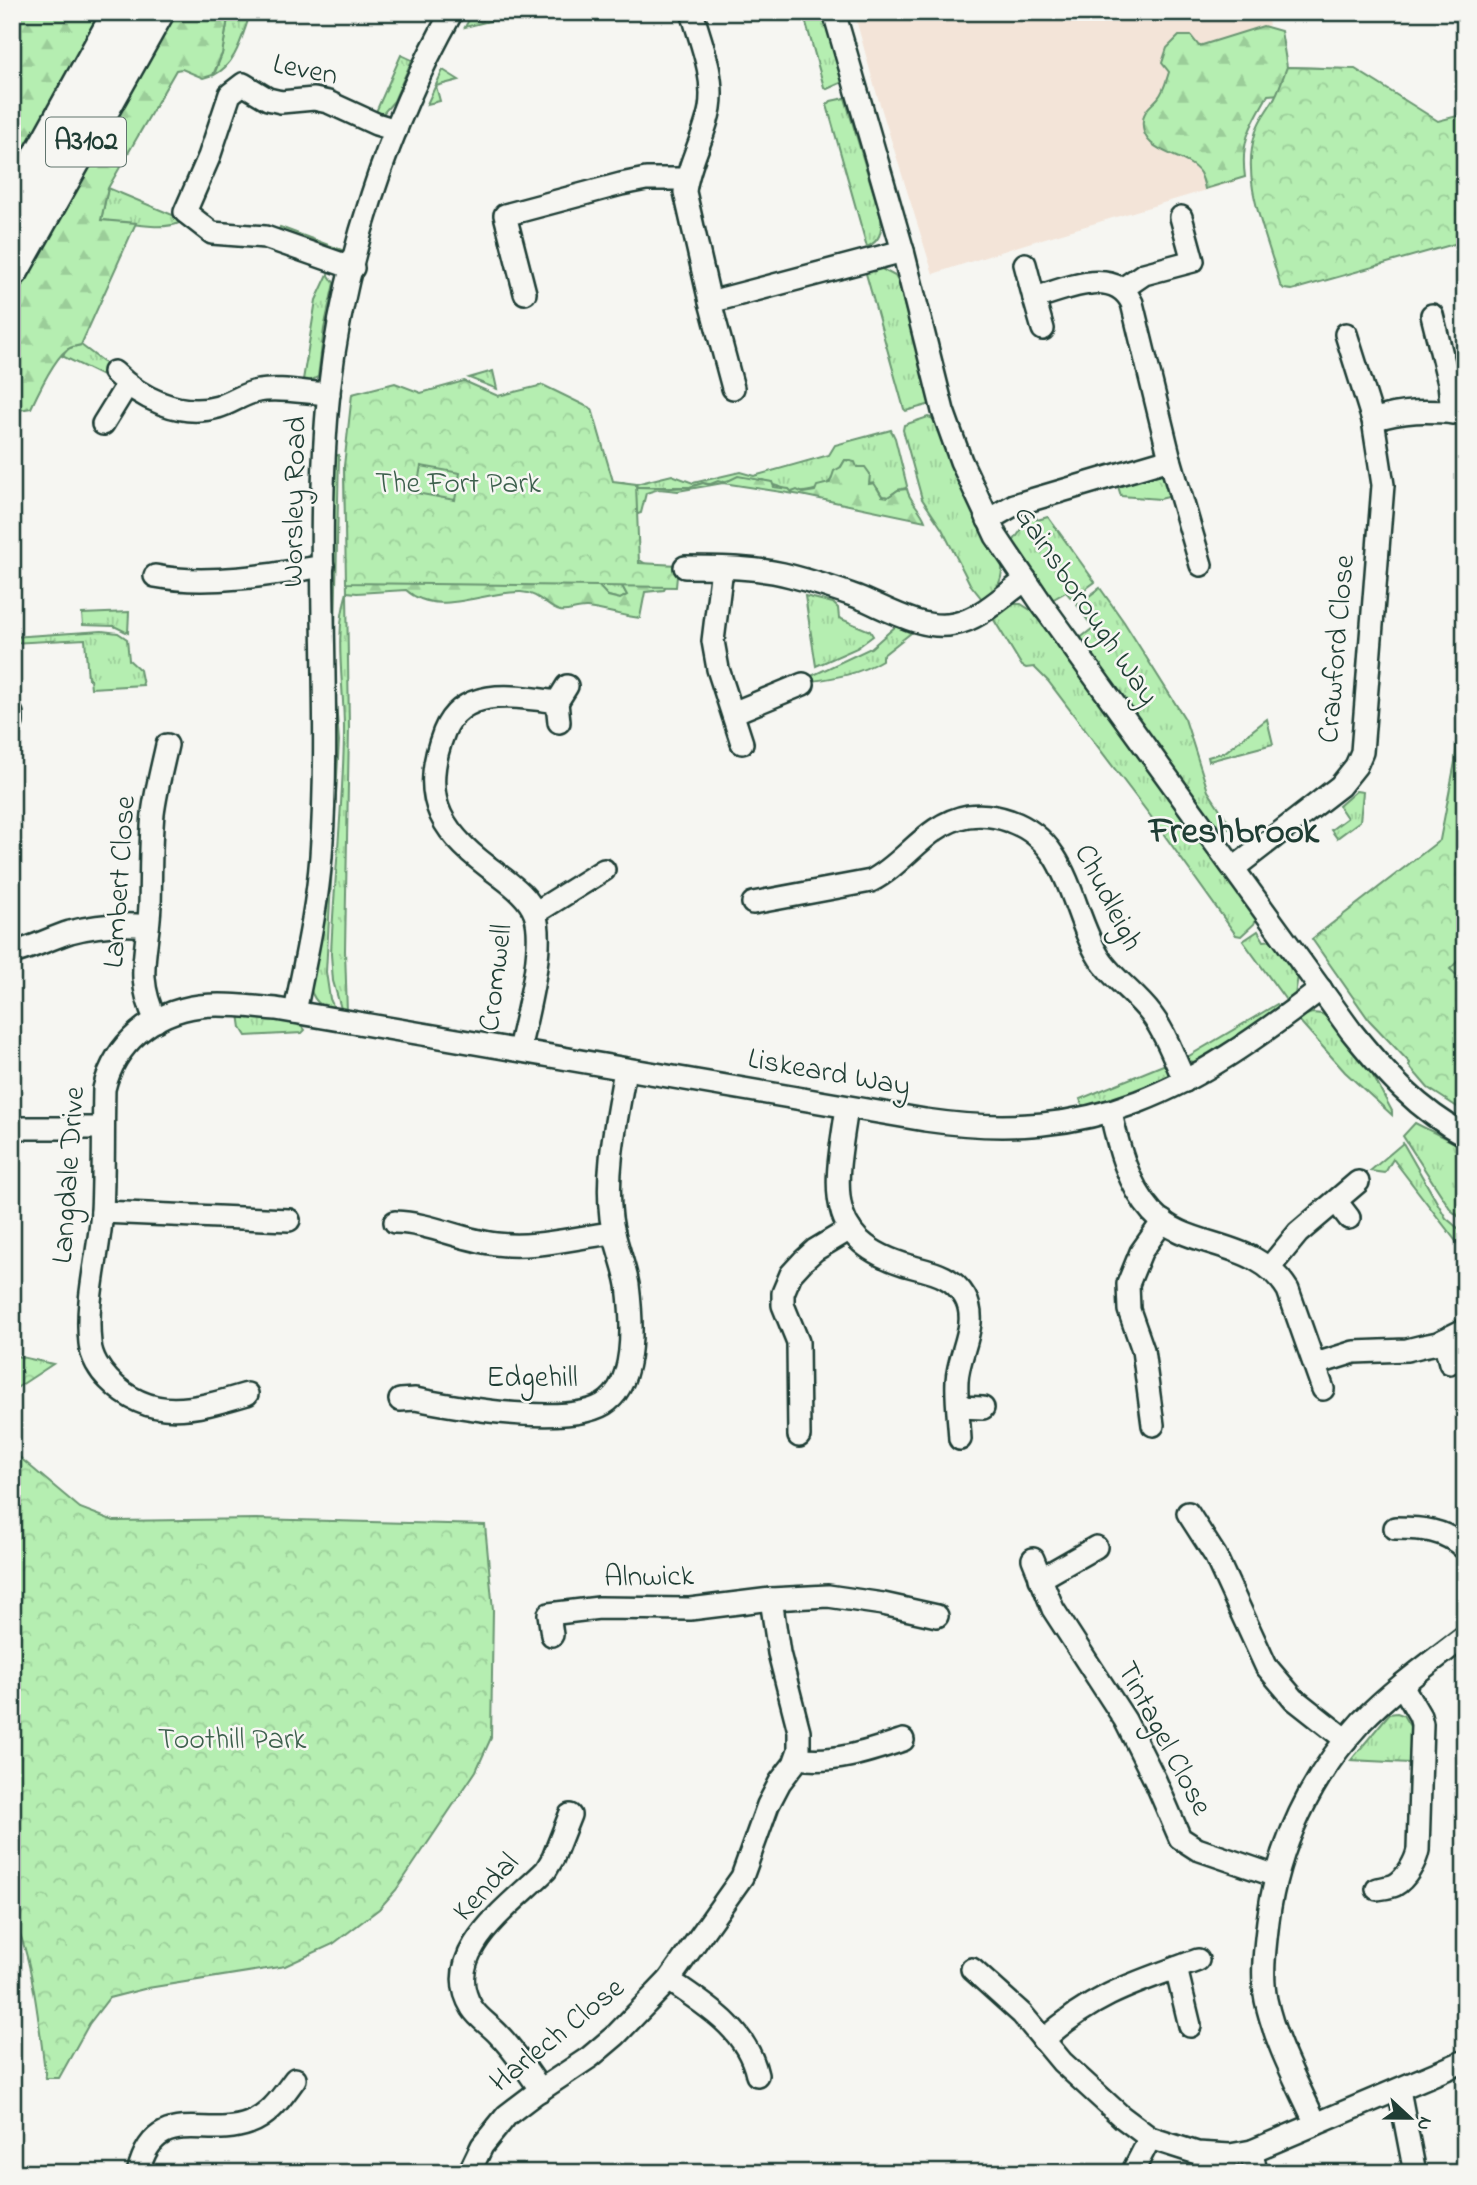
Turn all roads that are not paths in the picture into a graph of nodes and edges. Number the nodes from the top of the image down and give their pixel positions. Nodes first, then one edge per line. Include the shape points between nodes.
1 (120, 12) edge
2 (157, 12) edge
3 (452, 12) edge
4 (692, 12) edge
5 (834, 12) edge
6 (396, 130) junction
7 (687, 179) junction
8 (12, 207) edge
9 (1181, 217) dead end
10 (903, 251) junction
11 (1024, 264) dead end
12 (353, 268) junction
13 (12, 270) edge
14 (1122, 289) junction
15 (525, 293) dead end
16 (1034, 298) junction
17 (710, 302) junction
18 (1432, 314) dead end
19 (1043, 329) dead end
20 (1346, 334) dead end
21 (733, 388) dead end
22 (329, 394) junction
23 (1458, 413) edge
24 (1373, 421) junction
25 (103, 424) dead end
26 (1170, 459) junction
27 (988, 520) junction
28 (1201, 565) dead end
29 (323, 566) junction
30 (685, 567) dead end
31 (722, 568) junction
32 (155, 576) dead end
33 (1026, 580) junction
34 (803, 684) dead end
35 (561, 703) dead end
36 (733, 713) junction
37 (12, 715) edge
38 (12, 722) edge
39 (742, 743) dead end
40 (167, 745) dead end
41 (1234, 868) junction
42 (604, 870) dead end
43 (752, 903) dead end
44 (535, 913) junction
45 (148, 926) junction
46 (12, 953) edge
47 (1321, 989) junction
48 (295, 1012) junction
49 (156, 1021) junction
50 (519, 1050) junction
51 (625, 1070) junction
52 (1185, 1081) junction
53 (848, 1108) junction
54 (1111, 1113) junction
55 (12, 1128) edge
56 (103, 1128) junction
57 (1465, 1135) edge
58 (1358, 1182) dead end
59 (1336, 1201) junction
60 (102, 1212) junction
61 (1349, 1218) dead end
62 (289, 1220) dead end
63 (1163, 1221) junction
64 (395, 1222) dead end
65 (850, 1229) junction
66 (614, 1233) junction
67 (1270, 1267) junction
68 (1464, 1330) edge
69 (1444, 1340) junction
70 (1450, 1363) dead end
71 (1315, 1364) junction
72 (1323, 1390) dead end
73 (247, 1394) dead end
74 (400, 1400) dead end
75 (959, 1407) junction
76 (983, 1408) dead end
77 (1153, 1425) dead end
78 (799, 1436) dead end
79 (960, 1439) dead end
80 (1188, 1513) dead end
81 (1407, 1534) dead end
82 (1096, 1546) dead end
83 (1465, 1549) edge
84 (1033, 1559) dead end
85 (1040, 1579) junction
86 (771, 1599) junction
87 (926, 1606) dead end
88 (552, 1635) dead end
89 (1465, 1636) edge
90 (1402, 1685) junction
91 (903, 1740) dead end
92 (1346, 1740) junction
93 (798, 1758) junction
94 (561, 1822) dead end
95 (1276, 1876) junction
96 (1377, 1889) dead end
97 (1198, 1960) dead end
98 (1176, 1968) junction
99 (972, 1969) dead end
100 (669, 1980) junction
101 (1190, 2026) dead end
102 (1043, 2040) junction
103 (1465, 2061) edge
104 (757, 2075) dead end
105 (283, 2086) dead end
106 (541, 2090) junction
107 (1399, 2090) junction
108 (1316, 2124) junction
109 (1150, 2138) junction
110 (1252, 2151) junction
111 (138, 2173) edge
112 (469, 2173) edge
113 (1132, 2173) edge
114 (1256, 2173) edge
115 (1415, 2173) edge

1 - 8 main road, A3102
2 - 13 main road, A3102
3 - 6 street, Worsley Road
4 - 7 street via 711,94 710,111
5 - 10 street, Gainsborough Way
6 - 12 street, Worsley Road
6 - 12 street, Leven via 328,102 268,99 240,76 185,212 209,243 265,237
7 - 15 street via 646,179 505,215
7 - 17 street via 687,208
9 - 14 street via 1193,261 1144,274
10 - 17 street
10 - 27 street, Gainsborough Way via 943,411
11 - 16 street
12 - 22 street, Worsley Road
14 - 16 street via 1096,281
14 - 26 street via 1132,303
16 - 19 street
17 - 21 street
18 - 23 street
20 - 24 street, Crawford Close
22 - 25 street via 257,391 195,411 162,404 121,379
22 - 29 street, Worsley Road
23 - 24 street via 1397,412
24 - 41 street, Crawford Close via 1383,485 1362,752 1340,786
26 - 27 street via 1014,505
26 - 28 street
27 - 33 street, Gainsborough Way
29 - 32 street via 245,578 174,580
29 - 48 street, Worsley Road via 321,858
30 - 31 street
31 - 33 street via 794,576 936,625 975,617
31 - 36 street via 713,641
33 - 41 street, Gainsborough Way
34 - 36 street
35 - 44 street, Cromwell via 511,696 474,701 446,727 435,771 435,798 449,831 471,855 516,889
36 - 39 street
37 - 38 street
40 - 45 street, Lambert Close via 153,813
41 - 47 street, Gainsborough Way
42 - 44 street, Cromwell
43 - 52 street, Chudleigh via 782,888 871,881 934,831 961,818 995,817 1020,825 1051,849 1098,956 1153,1017
44 - 50 street, Cromwell via 538,943
45 - 46 street via 95,927
45 - 49 street, Lambert Close via 144,989
47 - 52 street, Liskeard Way via 1224,1059
47 - 57 street, Gainsborough Way via 1380,1068 1427,1110
48 - 49 street, Langdale Drive via 197,1006
48 - 50 street, Liskeard Way
49 - 56 street, Langdale Drive via 127,1043 108,1070
50 - 51 street, Liskeard Way
51 - 53 street, Liskeard Way
51 - 66 street, Edgehill via 611,1164
52 - 54 street, Liskeard Way
53 - 54 street, Liskeard Way via 984,1126 1042,1125
53 - 65 street via 837,1188
54 - 63 street via 1131,1177 1152,1212
55 - 56 street
56 - 60 street, Langdale Drive
58 - 59 street
59 - 61 street
59 - 67 street via 1298,1233
60 - 62 street
60 - 73 street, Langdale Drive via 89,1329 97,1364 120,1391 151,1408 212,1415
63 - 67 street
63 - 77 street via 1141,1252 1128,1284 1129,1310 1143,1350 1140,1396
64 - 66 street via 425,1235 498,1244 541,1245
65 - 75 street via 888,1259 952,1280 965,1297 970,1318 958,1371
65 - 78 street via 803,1261 783,1293 783,1305 798,1342
66 - 74 street, Edgehill via 628,1284 631,1346 624,1380 608,1402 578,1411 517,1415 445,1414 415,1399
67 - 71 street via 1289,1290
68 - 69 street
69 - 70 street
69 - 71 street via 1407,1350 1354,1352
71 - 72 street
75 - 76 street
75 - 79 street
80 - 92 street via 1215,1555 1266,1666 1294,1699
81 - 83 street via 1443,1534
82 - 85 street
84 - 85 street, Tintagel Close
85 - 95 street, Tintagel Close via 1053,1609 1125,1720 1180,1838 1197,1849
86 - 87 street, Alnwick via 828,1596
86 - 88 street, Alnwick via 690,1609 599,1608 549,1614
86 - 93 street via 799,1731
89 - 90 street
90 - 92 street
90 - 96 street via 1420,1716 1423,1732 1419,1850 1400,1880
91 - 93 street via 837,1758
92 - 95 street via 1292,1829
93 - 100 street, Harlech Close via 768,1805 742,1877
94 - 106 street, Kendal via 546,1870 483,1932 464,1967 471,2007 506,2043
95 - 108 street via 1265,1948 1266,2000
97 - 98 street
98 - 101 street
98 - 102 street via 1099,1998
99 - 102 street via 1022,2014
100 - 104 street via 735,2031
100 - 106 street, Harlech Close via 607,2042
102 - 109 street via 1107,2104
103 - 107 street
105 - 111 street via 261,2118 249,2123 222,2128 188,2126 164,2133 147,2150
106 - 112 street, Harlech Close via 492,2131
107 - 108 street
107 - 115 street
108 - 110 street
109 - 110 street via 1196,2153
109 - 113 street
110 - 114 street

